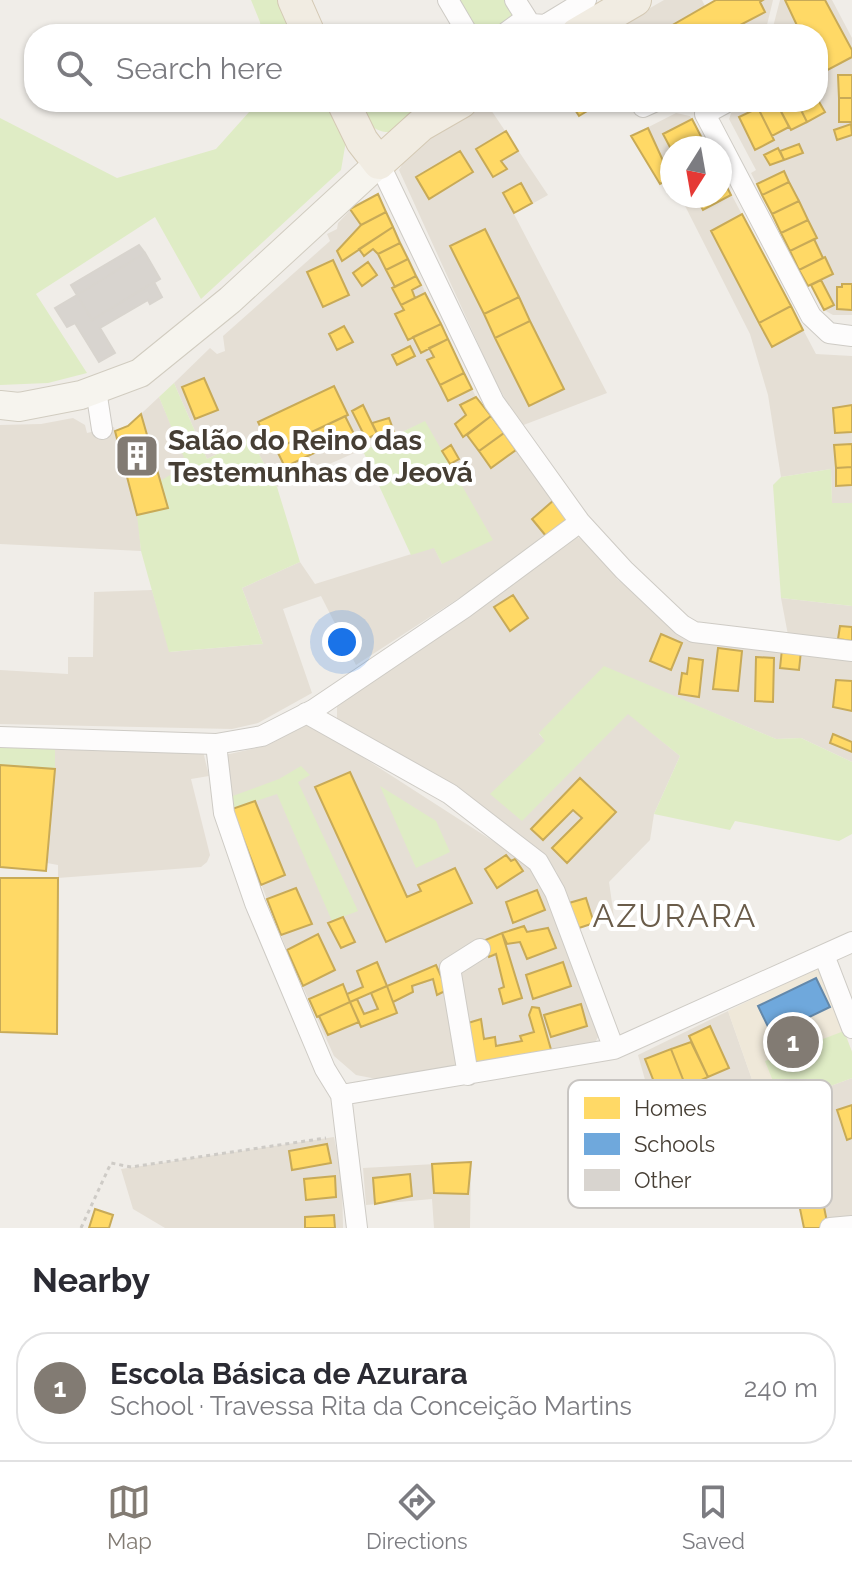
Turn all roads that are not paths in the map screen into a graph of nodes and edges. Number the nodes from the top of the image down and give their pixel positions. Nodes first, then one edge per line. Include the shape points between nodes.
1 (294, 0) edge
2 (448, 0) edge
3 (515, 0) edge
4 (586, 0) edge
5 (635, 0) edge
6 (529, 22) junction
7 (305, 24) edge
8 (462, 24) edge
9 (518, 24) edge
10 (540, 24) edge
11 (547, 24) edge
12 (594, 24) edge
13 (348, 112) edge
14 (444, 112) edge
15 (704, 112) edge
16 (379, 163) junction
17 (852, 336) edge
18 (96, 390) junction
19 (0, 405) edge
20 (102, 429) dead end
21 (580, 522) junction
22 (852, 651) edge
23 (306, 713) junction
24 (0, 737) edge
25 (216, 744) junction
26 (852, 942) edge
27 (480, 949) dead end
28 (824, 955) junction
29 (852, 1028) edge
30 (614, 1049) junction
31 (468, 1075) junction
32 (341, 1095) junction
33 (852, 1226) edge
34 (357, 1228) edge
35 (830, 1228) edge

1 - 7 main road
2 - 8 street
3 - 6 street
4 - 11 street
5 - 12 main road
6 - 9 street
6 - 10 street
13 - 16 main road
14 - 16 main road
15 - 17 street via 811,316 829,333
16 - 18 street via 230,300 140,373
16 - 21 street via 494,402
18 - 19 street via 19,407
18 - 20 street
21 - 22 street via 694,632
21 - 23 street via 464,608
23 - 25 street via 262,736
23 - 30 street via 450,794 538,862 555,892
24 - 25 street
25 - 32 street via 224,813 255,903
26 - 28 street
27 - 31 street via 450,968
28 - 29 street
28 - 30 street
30 - 31 street
31 - 32 street
32 - 34 street
33 - 35 street

